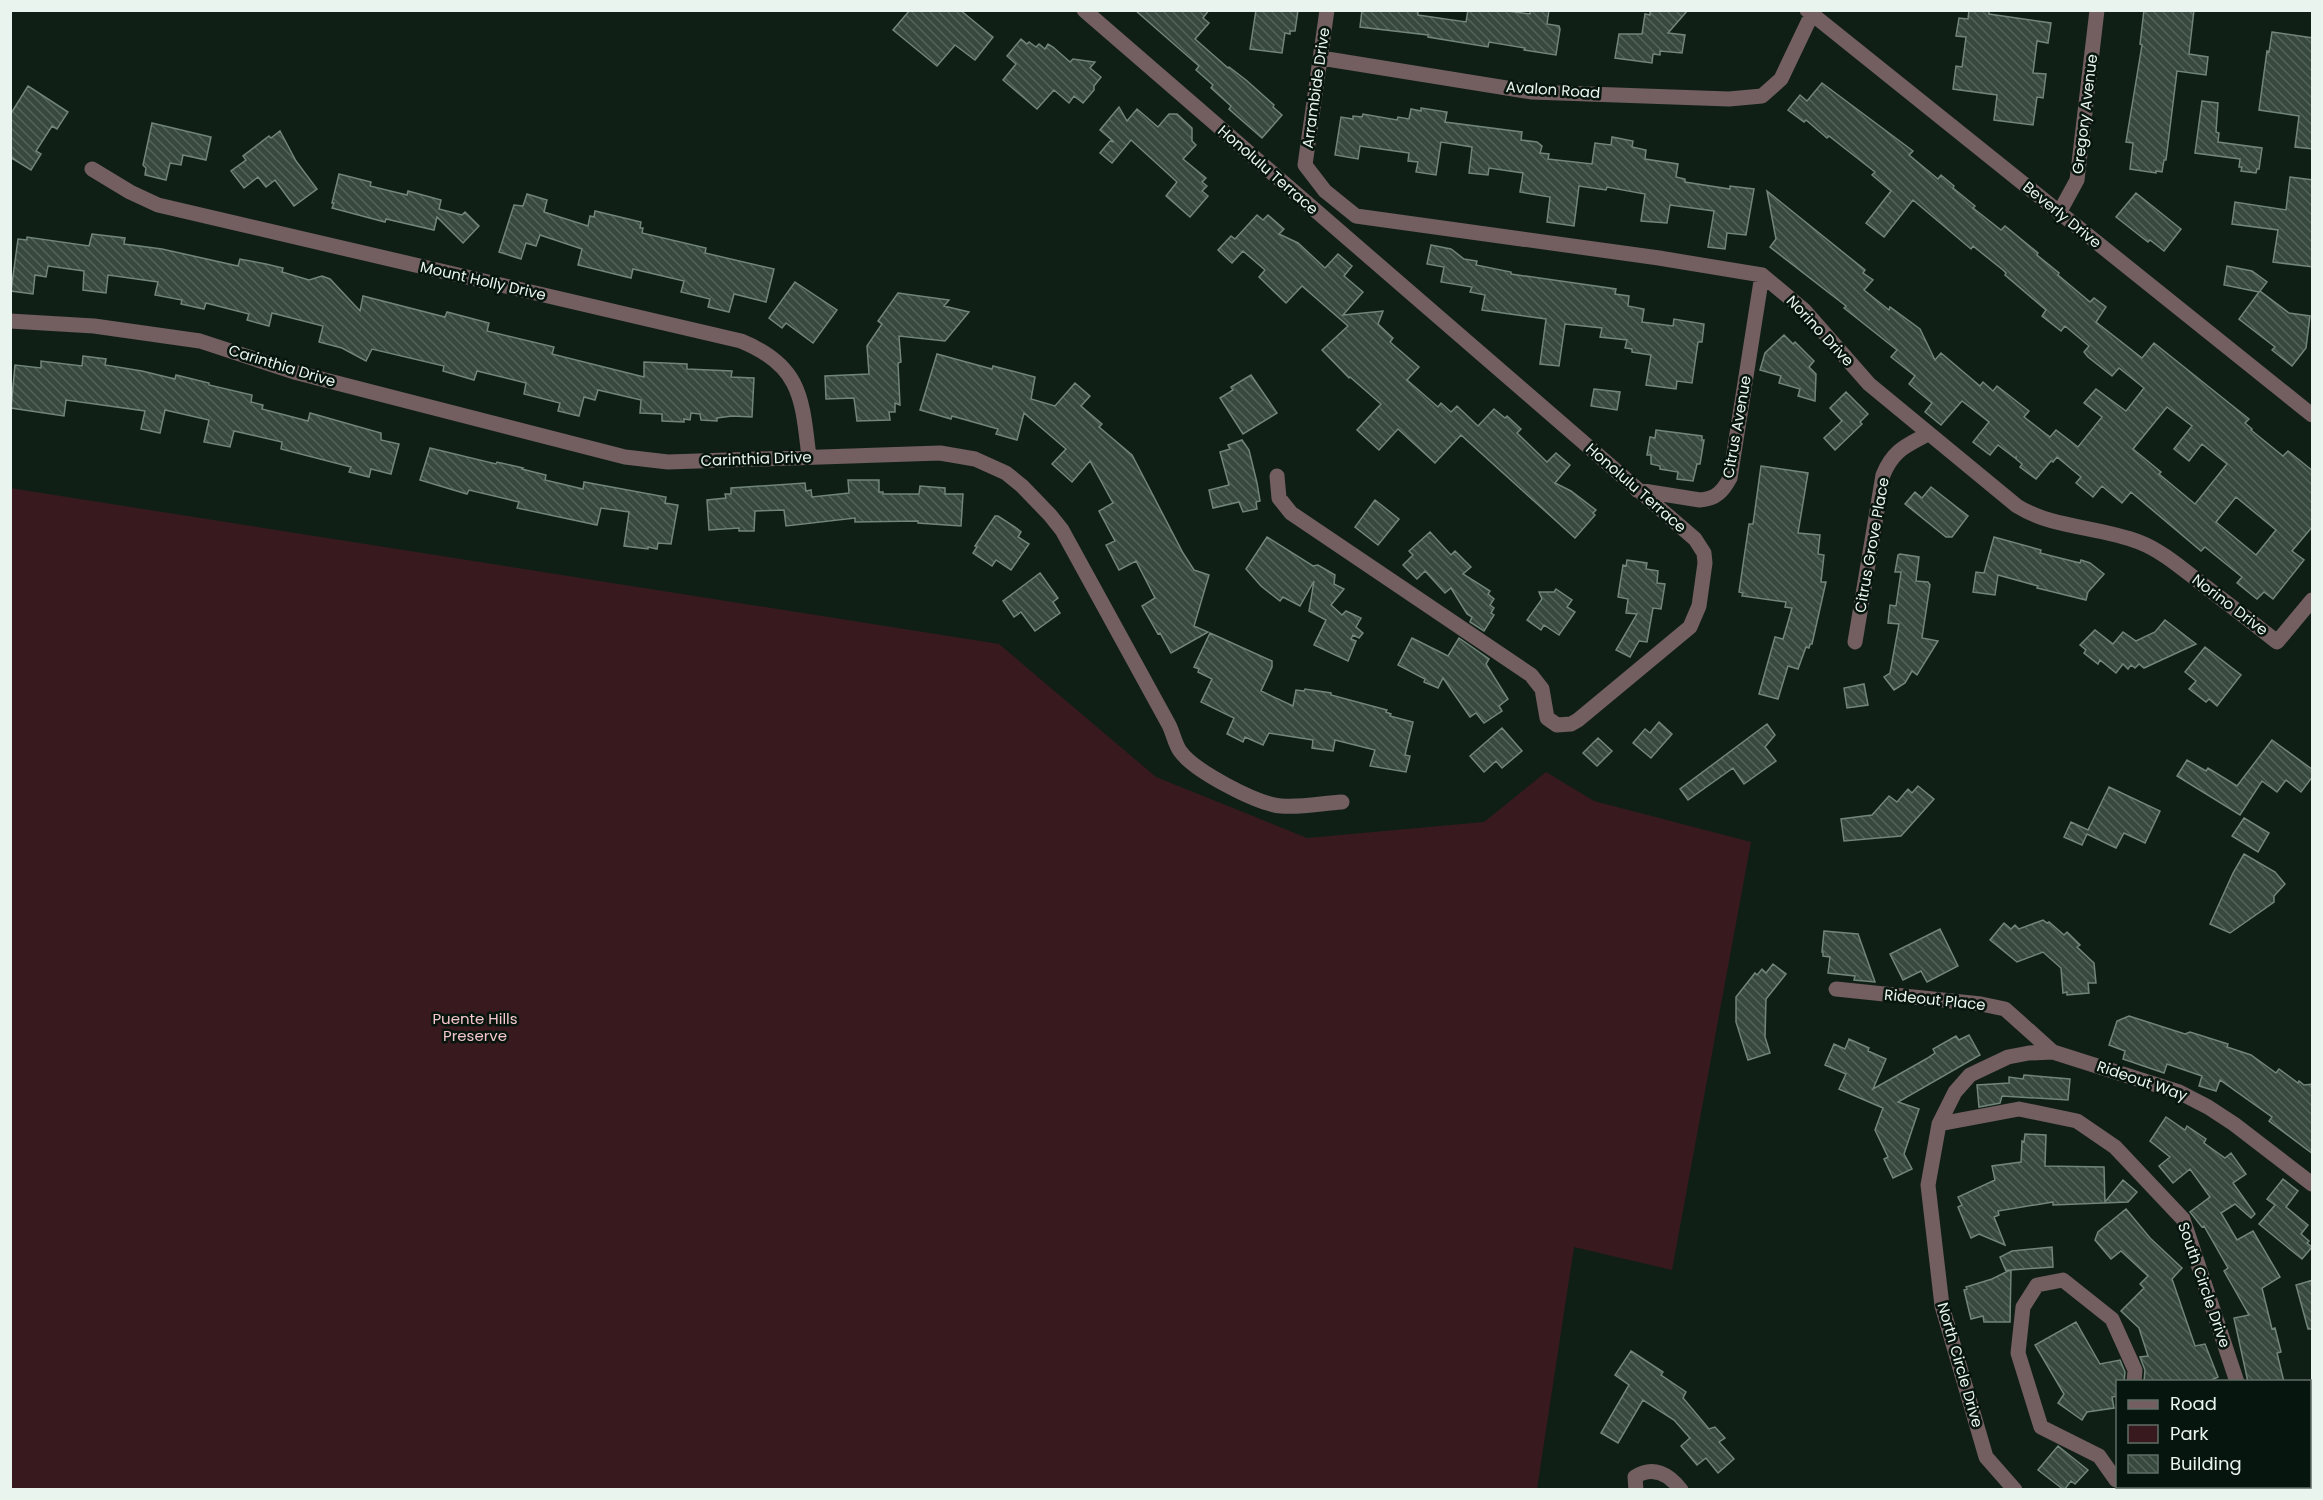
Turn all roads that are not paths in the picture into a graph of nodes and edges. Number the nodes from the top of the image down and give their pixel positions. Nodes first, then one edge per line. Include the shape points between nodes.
1 (1084, 10) edge
2 (1327, 10) edge
3 (2097, 10) edge
4 (1809, 13) edge
5 (1321, 58) junction
6 (92, 169) dead end
7 (2059, 213) junction
8 (1762, 275) junction
9 (10, 321) edge
10 (2313, 415) edge
11 (1928, 434) junction
12 (809, 457) junction
13 (1277, 476) dead end
14 (1637, 490) junction
15 (2313, 600) edge
16 (1855, 642) dead end
17 (1342, 802) dead end
18 (1836, 989) dead end
19 (2053, 1052) junction
20 (1939, 1124) junction
21 (2313, 1184) edge
22 (2134, 1380) edge
23 (2236, 1380) edge
24 (2115, 1483) edge
25 (1636, 1490) edge
26 (1681, 1490) edge
27 (2015, 1490) edge

1 - 14 street, Honolulu Terrace
2 - 5 street, Arrambide Drive
3 - 7 street, Gregory Avenue via 2077,180
4 - 5 street, Avalon Road via 1781,79 1762,96 1729,99 1532,92
4 - 7 street, Beverly Drive
5 - 8 street, Arrambide Drive via 1305,165 1325,191 1356,216
6 - 12 street, Mount Holly Drive via 158,205 741,341 771,357 792,379 803,404
7 - 10 street, Beverly Drive
8 - 11 street, Norino Drive via 1804,310 1869,384
8 - 14 street, Citrus Avenue via 1731,478 1710,499
9 - 12 street, Carinthia Drive via 94,326 200,341 294,372 625,457 668,462
11 - 15 street, Norino Drive via 2030,514 2142,543 2169,559 2277,642
11 - 16 street, Citrus Grove Place via 1898,450 1883,475
12 - 17 street, Carinthia Drive via 940,453 975,459 1006,472 1062,530 1179,750 1189,760 1234,789 1270,804
13 - 14 street, Honolulu Terrace via 1279,498 1291,513 1531,675 1542,689 1547,718 1563,726 1587,713 1690,627 1697,615 1704,553 1695,539
18 - 19 street, Rideout Place via 2005,1009
19 - 20 street, North Circle Drive via 2008,1057 1970,1075 1955,1092
19 - 21 street, Rideout Way via 2179,1092 2234,1124
20 - 23 street, South Circle Drive via 2019,1109 2077,1121 2115,1147 2183,1219
20 - 27 street, North Circle Drive via 1928,1185 1941,1306 1986,1457
22 - 24 street via 2135,1370 2112,1319 2063,1280 2037,1285 2023,1306 2018,1353 2041,1427 2099,1455
25 - 26 street via 1635,1477 1657,1471 1675,1481

